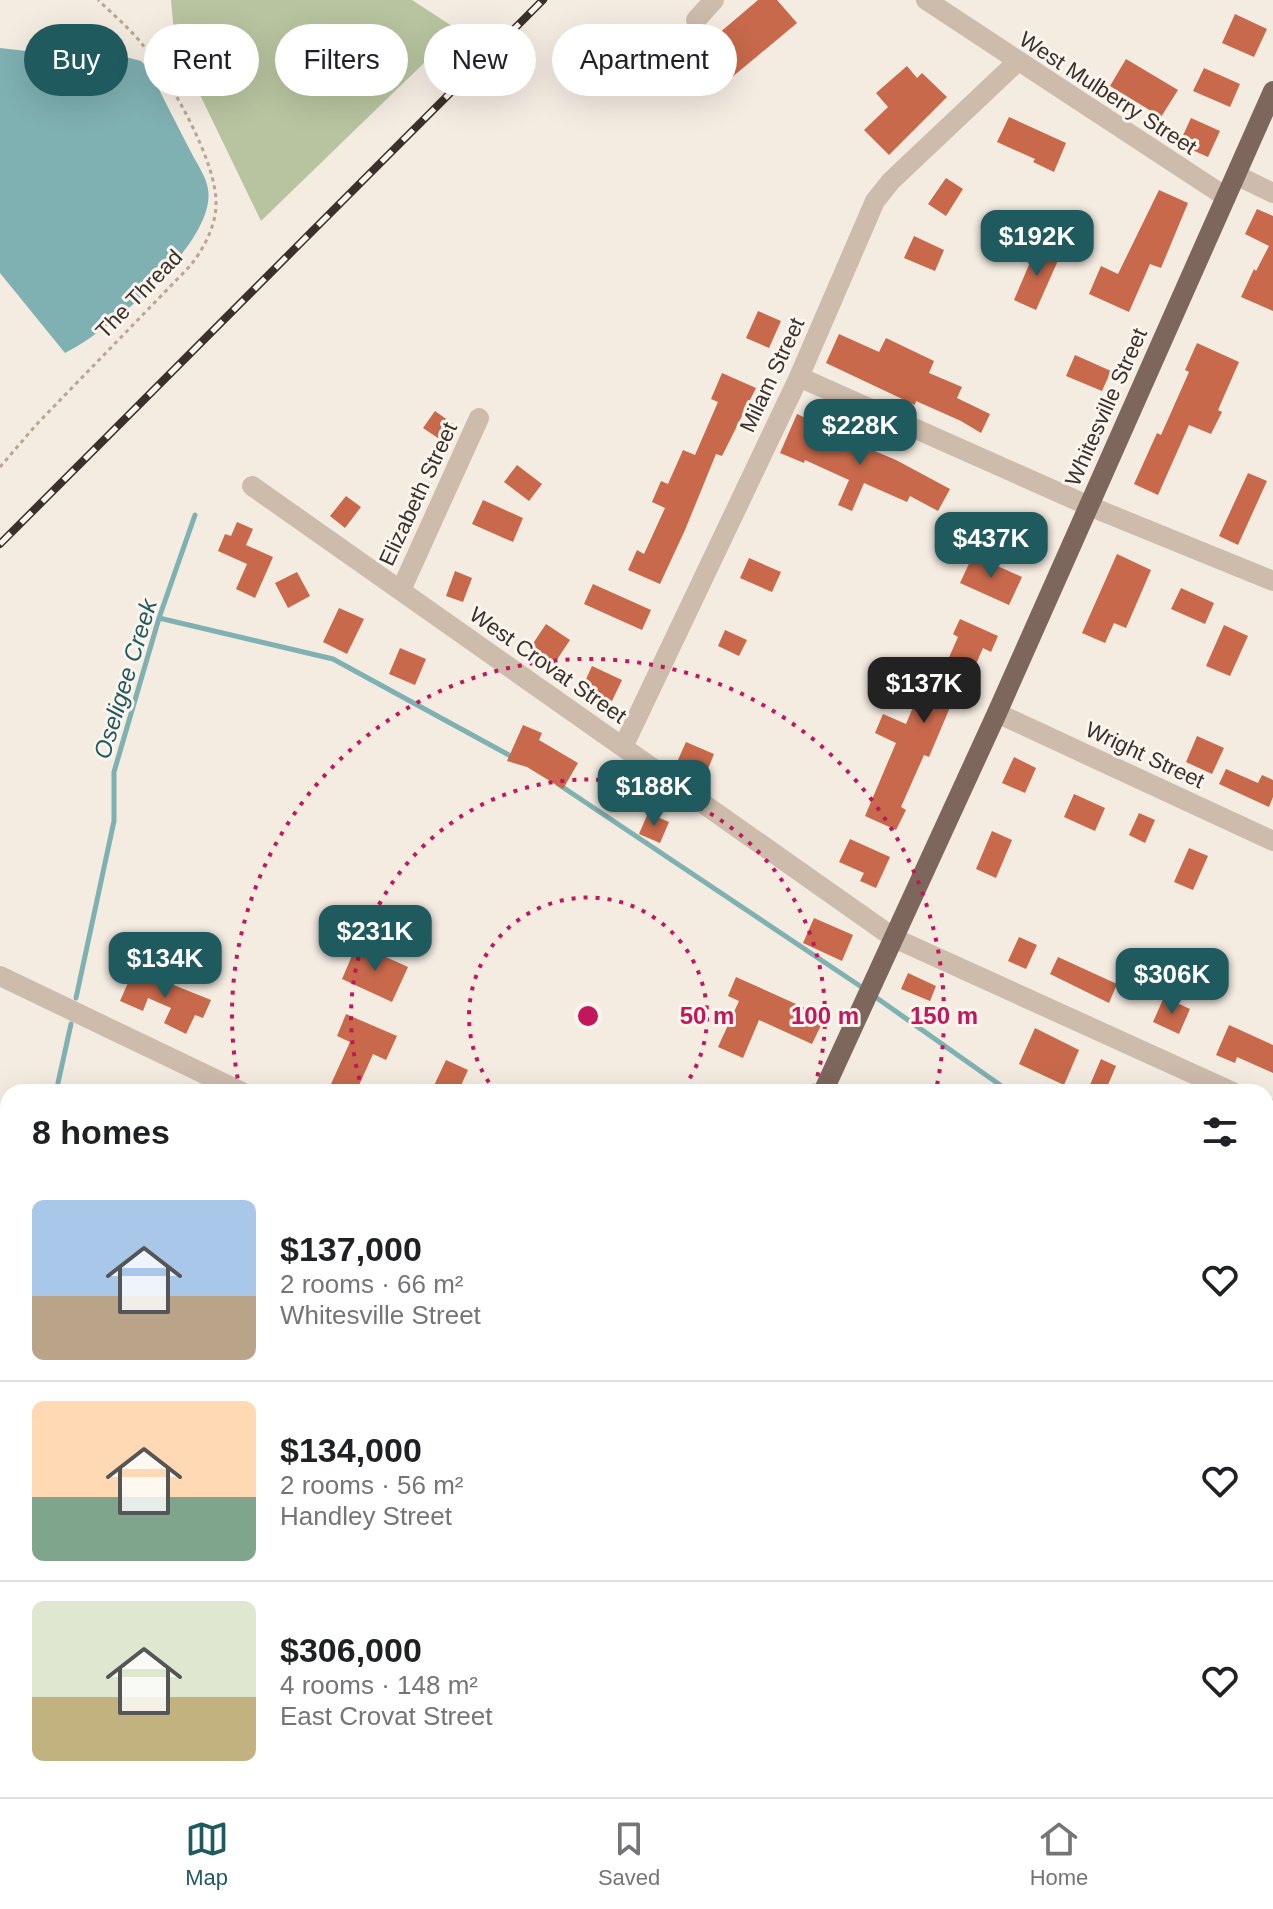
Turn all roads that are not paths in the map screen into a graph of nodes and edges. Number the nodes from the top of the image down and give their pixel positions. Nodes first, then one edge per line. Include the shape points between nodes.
1 (714, 0) edge
2 (926, 0) edge
3 (696, 20) dead end
4 (1017, 62) junction
5 (1273, 91) edge
6 (1236, 175) junction
7 (1273, 193) edge
8 (1226, 197) junction
9 (799, 377) junction
10 (479, 418) dead end
11 (252, 486) dead end
12 (1089, 506) junction
13 (1273, 581) edge
14 (401, 590) junction
15 (997, 713) junction
16 (623, 747) junction
17 (1273, 841) edge
18 (894, 938) junction
19 (0, 976) edge
20 (206, 1084) edge
21 (827, 1084) edge
22 (1215, 1084) edge

1 - 3 street
2 - 4 street, West Mulberry Street
4 - 8 street, West Mulberry Street
4 - 9 street, Milam Street via 875,201
5 - 6 main road, Whitesville Street
6 - 7 street
6 - 8 main road, Whitesville Street
8 - 12 main road, Whitesville Street
9 - 12 street
9 - 16 street, Milam Street
10 - 14 street, Elizabeth Street
11 - 14 street, West Crovat Street
12 - 13 street
12 - 15 main road, Whitesville Street
14 - 16 street, West Crovat Street
15 - 17 street, Wright Street
15 - 18 main road, Whitesville Street
16 - 18 street, West Crovat Street
18 - 21 main road, Whitesville Street
18 - 22 street, West Crovat Street
19 - 20 street

